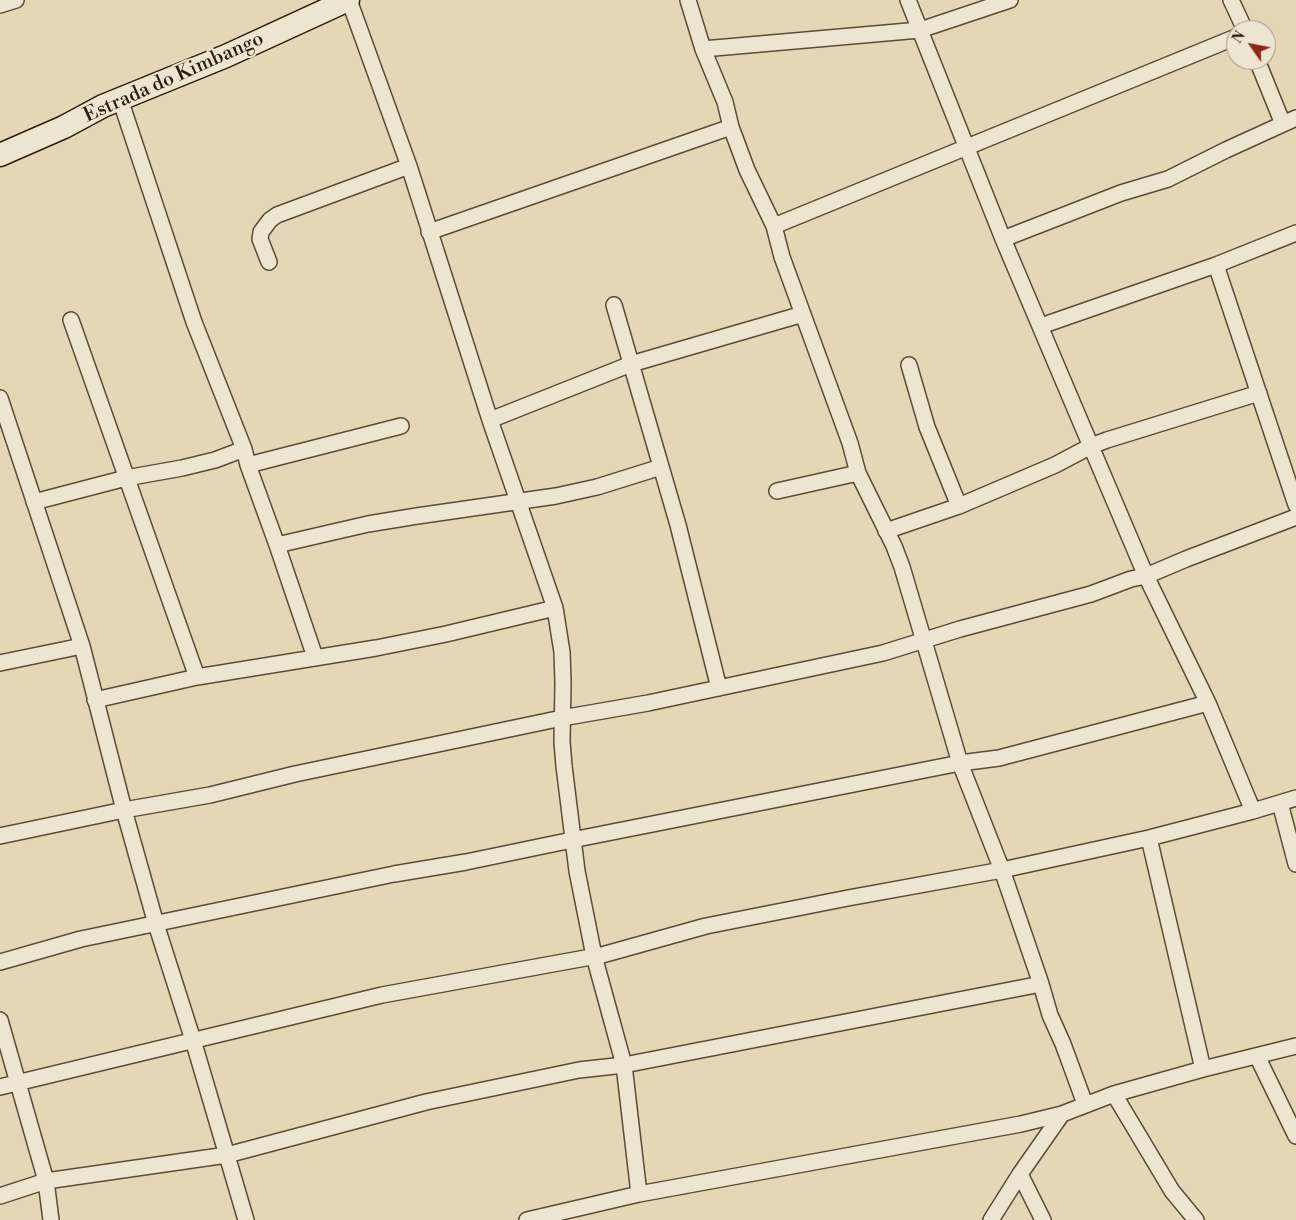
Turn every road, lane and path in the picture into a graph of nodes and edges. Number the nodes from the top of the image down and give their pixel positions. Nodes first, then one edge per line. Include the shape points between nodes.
1 (16, 0) edge
2 (348, 0) edge
3 (688, 0) edge
4 (908, 0) edge
5 (1010, 0) edge
6 (1231, 0) edge
7 (0, 6) edge
8 (1240, 20) edge
9 (920, 30) junction
10 (1226, 40) edge
11 (704, 49) junction
12 (1262, 70) edge
13 (120, 99) junction
14 (1290, 121) edge
15 (731, 127) junction
16 (967, 148) junction
17 (0, 155) edge
18 (409, 166) junction
19 (774, 226) junction
20 (429, 232) junction
21 (1296, 233) edge
22 (1003, 239) junction
23 (269, 262) dead end
24 (1216, 265) junction
25 (614, 305) dead end
26 (803, 314) junction
27 (71, 320) dead end
28 (1041, 326) junction
29 (631, 364) junction
30 (909, 365) dead end
31 (1259, 393) junction
32 (0, 398) edge
33 (490, 420) junction
34 (401, 426) dead end
35 (1091, 446) junction
36 (244, 449) junction
37 (248, 466) junction
38 (661, 467) junction
39 (858, 473) junction
40 (126, 478) junction
41 (777, 491) dead end
42 (518, 501) junction
43 (34, 502) junction
44 (1296, 505) edge
45 (959, 506) junction
46 (1296, 517) edge
47 (886, 531) junction
48 (277, 545) junction
49 (1146, 576) junction
50 (555, 608) junction
51 (923, 641) junction
52 (82, 646) junction
53 (314, 657) junction
54 (0, 664) edge
55 (197, 677) junction
56 (719, 688) junction
57 (95, 700) junction
58 (1208, 703) junction
59 (562, 718) junction
60 (960, 763) junction
61 (1296, 798) edge
62 (1280, 803) junction
63 (124, 810) junction
64 (1253, 811) junction
65 (0, 836) edge
66 (1149, 838) junction
67 (572, 840) junction
68 (1296, 864) edge
69 (1002, 870) junction
70 (156, 924) junction
71 (594, 956) junction
72 (0, 962) edge
73 (1041, 984) junction
74 (0, 1020) edge
75 (193, 1040) junction
76 (1296, 1046) edge
77 (1257, 1056) junction
78 (624, 1065) junction
79 (1203, 1068) junction
80 (19, 1081) junction
81 (0, 1087) edge
82 (1114, 1094) junction
83 (1085, 1104) junction
84 (1062, 1114) junction
85 (1296, 1136) edge
86 (227, 1155) junction
87 (1020, 1174) junction
88 (46, 1181) junction
89 (639, 1194) junction
90 (0, 1196) edge
91 (51, 1220) edge
92 (246, 1220) edge
93 (528, 1220) edge
94 (991, 1220) edge
95 (1043, 1220) edge
96 (1196, 1220) edge

1 - 7 street
2 - 13 street, Estrada do Kimbango via 226,56
2 - 18 street
3 - 11 street
4 - 9 street
5 - 9 street
6 - 8 street
9 - 11 street
9 - 16 street
10 - 16 street
11 - 15 street via 725,102
12 - 14 street
13 - 17 street, Estrada do Kimbango via 64,128
13 - 36 street via 194,322
14 - 22 street via 1168,179 1120,193
15 - 19 street
15 - 20 street
16 - 19 street
16 - 22 street
18 - 20 street
18 - 23 street via 277,215 261,232 260,239
19 - 26 street
20 - 33 street
21 - 24 street
22 - 28 street
24 - 28 street
24 - 31 street
25 - 29 street
26 - 29 street
26 - 39 street
27 - 40 street
28 - 35 street
29 - 33 street
29 - 38 street
30 - 45 street via 927,427
31 - 35 street
31 - 44 street
32 - 43 street
33 - 42 street
34 - 37 street
35 - 45 street
35 - 49 street
36 - 37 street
36 - 40 street via 215,460
37 - 48 street
38 - 42 street via 597,487
38 - 56 street
39 - 41 street
39 - 47 street
40 - 43 street
40 - 55 street
42 - 48 street via 368,524
42 - 50 street
43 - 52 street
45 - 47 street
46 - 49 street
47 - 51 street via 902,567
48 - 53 street
49 - 51 street
49 - 58 street
50 - 53 street via 446,634
50 - 59 street via 564,683
51 - 56 street via 883,653
51 - 60 street
52 - 54 street
52 - 57 street
53 - 55 street
55 - 57 street
56 - 59 street
57 - 63 street
58 - 60 street via 999,758
58 - 64 street
59 - 63 street via 210,795
59 - 67 street
60 - 67 street
60 - 69 street
61 - 62 street
62 - 64 street
62 - 68 street
63 - 65 street
63 - 70 street
64 - 66 street
66 - 69 street
66 - 79 street
67 - 70 street
67 - 71 street
69 - 71 street via 706,926
69 - 73 street
70 - 72 street
70 - 75 street
71 - 75 street via 382,995
71 - 78 street
73 - 78 street
73 - 83 street
74 - 80 street
75 - 80 street
75 - 86 street
76 - 77 street
77 - 79 street
77 - 85 street
78 - 86 street via 579,1070 426,1102
78 - 89 street
79 - 82 street
80 - 81 street
80 - 88 street
82 - 83 street
82 - 96 street via 1172,1191
83 - 84 street
84 - 87 street
84 - 89 street
86 - 88 street
86 - 92 street
87 - 94 street
87 - 95 street
88 - 90 street
88 - 91 street
89 - 93 street

